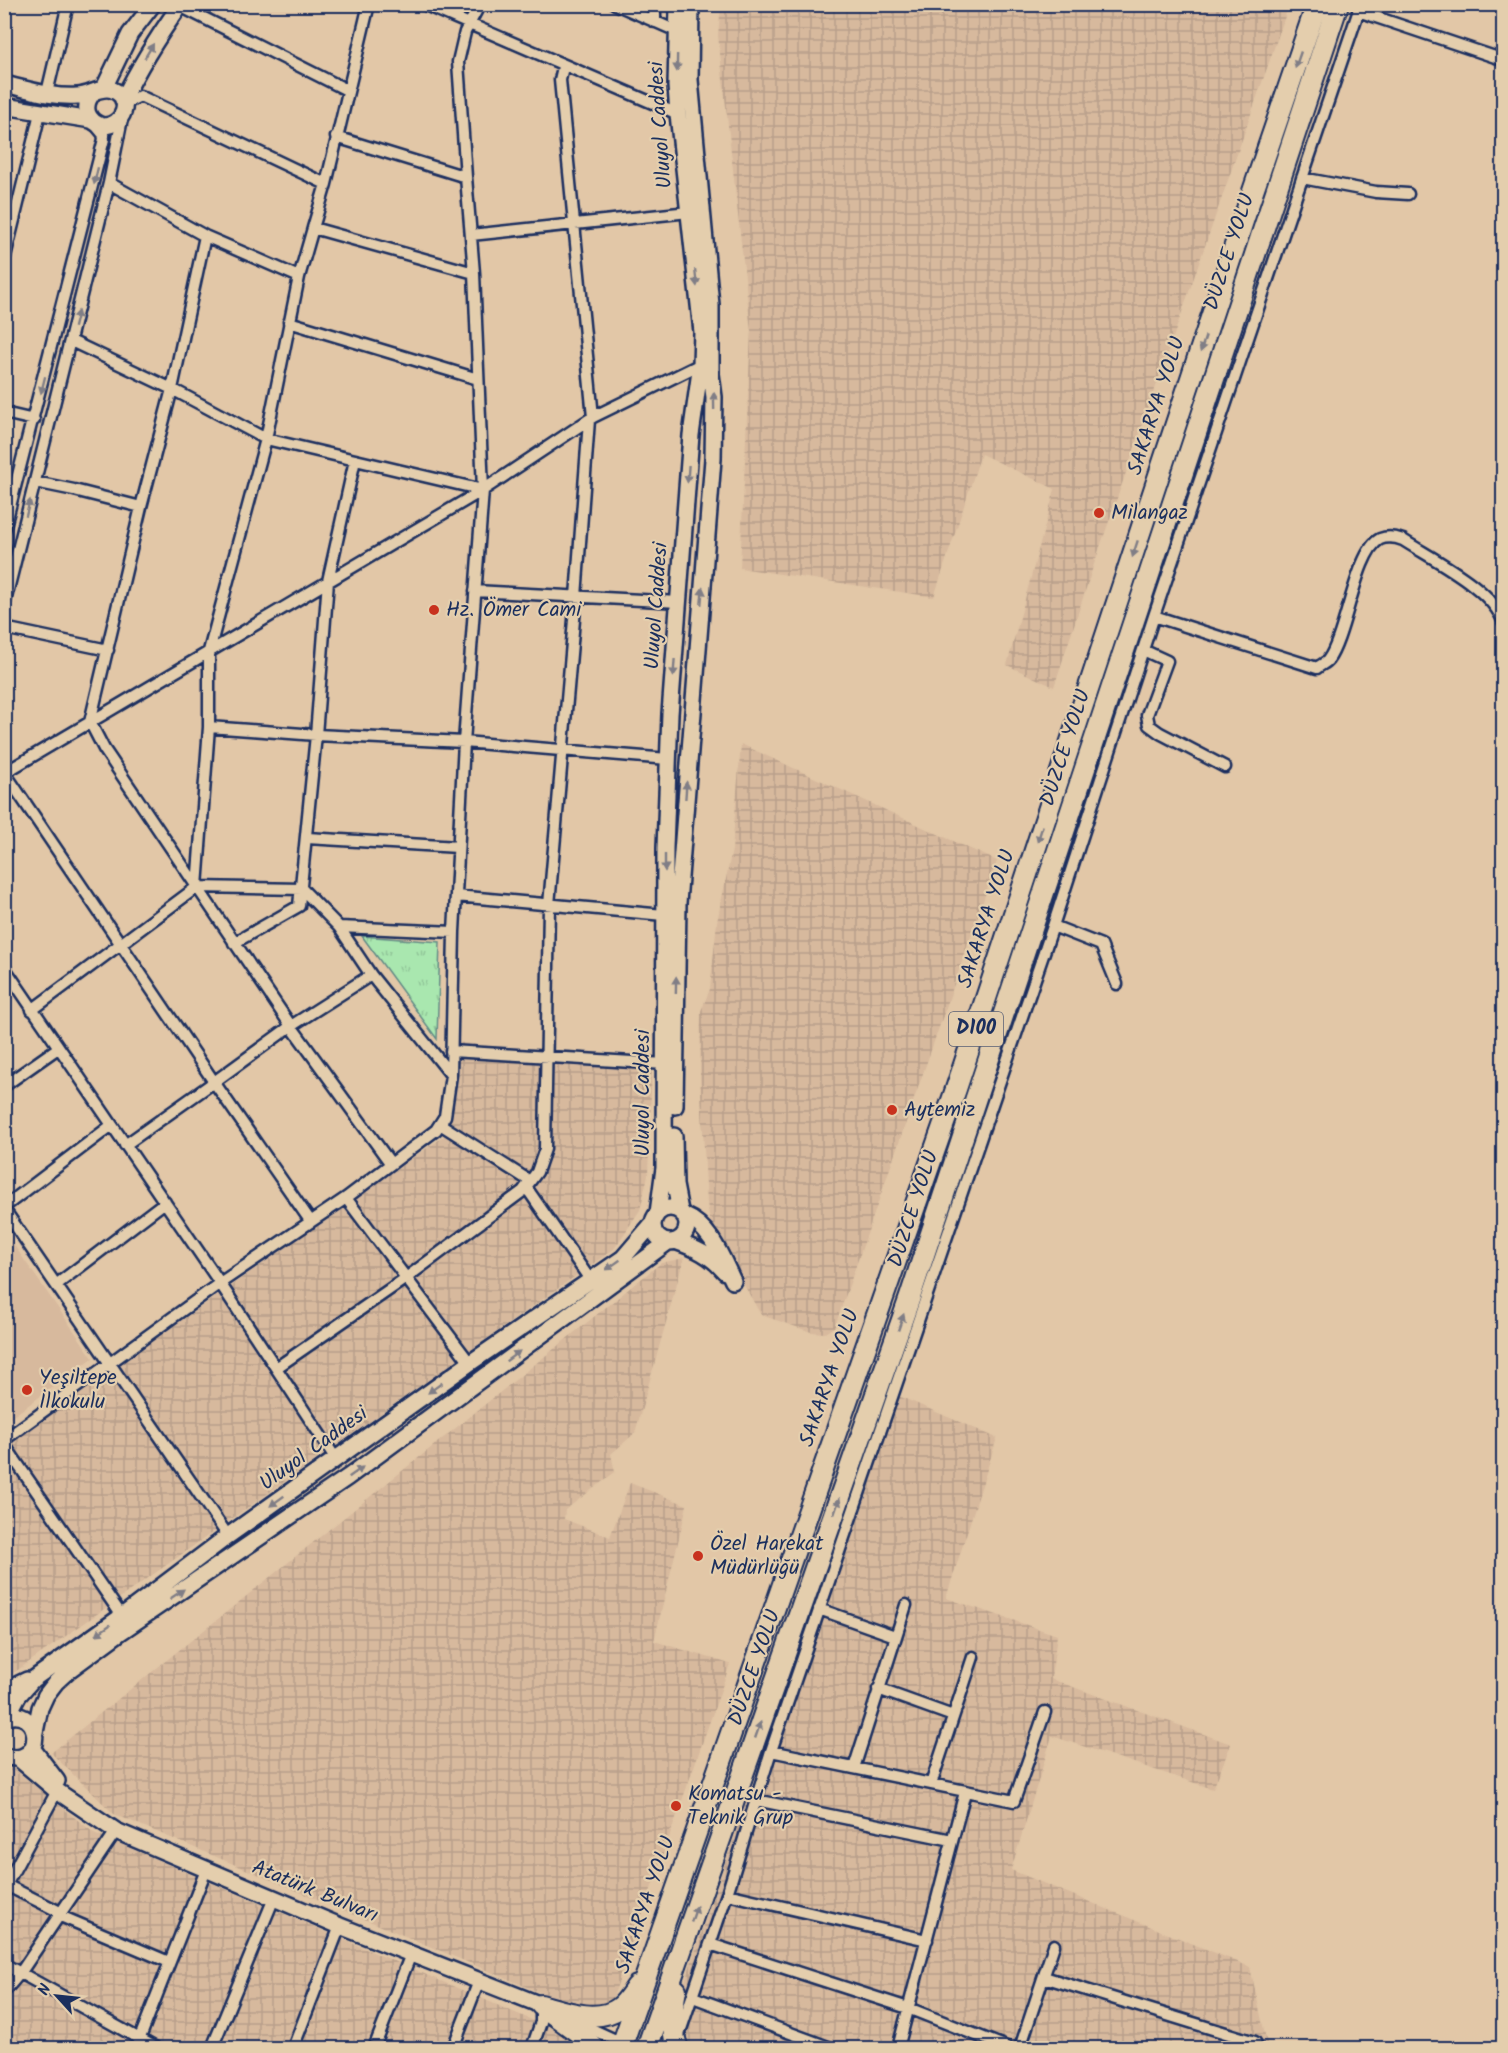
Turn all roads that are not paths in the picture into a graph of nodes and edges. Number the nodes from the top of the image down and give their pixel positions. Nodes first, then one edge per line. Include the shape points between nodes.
1 (68, 4) edge
2 (153, 4) edge
3 (369, 4) edge
4 (423, 4) edge
5 (480, 4) edge
6 (615, 4) edge
7 (655, 4) edge
8 (678, 4) edge
9 (691, 4) edge
10 (1317, 4) edge
11 (1338, 4) edge
12 (180, 5) edge
13 (1360, 8) edge
14 (655, 22) junction
15 (469, 25) junction
16 (684, 35) junction
17 (1503, 60) edge
18 (563, 67) junction
19 (4, 84) edge
20 (98, 90) junction
21 (347, 90) junction
22 (47, 93) junction
23 (4, 106) edge
24 (124, 106) junction
25 (40, 113) junction
26 (678, 114) junction
27 (92, 121) junction
28 (336, 137) junction
29 (466, 177) junction
30 (1302, 178) junction
31 (110, 183) junction
32 (326, 184) junction
33 (1408, 194) dead end
34 (688, 212) junction
35 (10, 217) edge
36 (575, 224) junction
37 (313, 228) junction
38 (471, 235) junction
39 (205, 236) junction
40 (4, 261) edge
41 (474, 273) junction
42 (299, 277) junction
43 (289, 322) junction
44 (71, 341) junction
45 (711, 345) junction
46 (701, 364) junction
47 (478, 379) junction
48 (172, 389) junction
49 (4, 413) edge
50 (591, 418) junction
51 (34, 420) junction
52 (266, 439) junction
53 (355, 460) junction
54 (35, 482) junction
55 (483, 490) junction
56 (141, 507) junction
57 (4, 530) edge
58 (328, 581) junction
59 (475, 591) junction
60 (576, 597) junction
61 (679, 602) junction
62 (4, 606) edge
63 (1154, 616) junction
64 (1503, 624) edge
65 (4, 628) edge
66 (108, 650) junction
67 (1143, 650) junction
68 (209, 651) junction
69 (90, 722) junction
70 (209, 727) junction
71 (316, 735) junction
72 (464, 742) junction
73 (562, 749) junction
74 (668, 759) junction
75 (1225, 767) dead end
76 (5, 773) edge
77 (307, 838) junction
78 (458, 847) junction
79 (197, 887) junction
80 (302, 889) junction
81 (456, 896) junction
82 (549, 905) junction
83 (664, 915) junction
84 (1053, 926) junction
85 (339, 927) junction
86 (454, 932) junction
87 (234, 943) junction
88 (121, 945) junction
89 (4, 968) edge
90 (372, 975) junction
91 (1117, 984) dead end
92 (32, 1010) junction
93 (291, 1026) junction
94 (58, 1047) junction
95 (451, 1052) junction
96 (548, 1058) junction
97 (665, 1064) junction
98 (451, 1075) junction
99 (214, 1082) junction
100 (4, 1086) edge
101 (440, 1124) junction
102 (112, 1125) junction
103 (125, 1144) junction
104 (391, 1164) junction
105 (528, 1184) junction
106 (346, 1198) junction
107 (165, 1202) junction
108 (4, 1208) edge
109 (683, 1213) junction
110 (655, 1218) junction
111 (311, 1222) junction
112 (672, 1241) junction
113 (406, 1278) junction
114 (591, 1281) junction
115 (220, 1283) junction
116 (56, 1285) junction
117 (470, 1363) junction
118 (110, 1364) junction
119 (276, 1368) junction
120 (4, 1440) edge
121 (4, 1444) edge
122 (336, 1459) junction
123 (228, 1536) junction
124 (906, 1605) dead end
125 (819, 1609) junction
126 (122, 1616) junction
127 (895, 1636) junction
128 (973, 1657) dead end
129 (43, 1672) junction
130 (878, 1689) junction
131 (4, 1692) edge
132 (1045, 1712) dead end
133 (953, 1716) junction
134 (6, 1717) edge
135 (35, 1732) junction
136 (33, 1748) junction
137 (771, 1751) junction
138 (10, 1760) edge
139 (854, 1768) junction
140 (931, 1784) junction
141 (57, 1791) junction
142 (965, 1792) junction
143 (756, 1800) junction
144 (79, 1805) junction
145 (116, 1831) junction
146 (952, 1840) junction
147 (206, 1870) junction
148 (5, 1885) edge
149 (727, 1894) junction
150 (274, 1898) junction
151 (59, 1914) junction
152 (339, 1926) junction
153 (927, 1940) junction
154 (683, 1944) junction
155 (710, 1944) junction
156 (1054, 1946) dead end
157 (411, 1954) junction
158 (169, 1962) junction
159 (4, 1964) edge
160 (21, 1972) junction
161 (647, 1975) junction
162 (1044, 1977) junction
163 (479, 1981) junction
164 (4, 1992) edge
165 (693, 1997) junction
166 (541, 2005) junction
167 (908, 2008) junction
168 (138, 2044) edge
169 (677, 2046) edge
170 (626, 2047) edge
171 (593, 2048) edge
172 (156, 2049) edge
173 (212, 2049) edge
174 (292, 2049) edge
175 (374, 2049) edge
176 (453, 2049) edge
177 (532, 2049) edge
178 (647, 2049) edge
179 (831, 2049) edge
180 (898, 2049) edge
181 (1009, 2049) edge
182 (1020, 2049) edge
183 (1258, 2049) edge

1 - 22 street
2 - 20 main road via 130,34
3 - 21 street
4 - 15 street
5 - 15 street
6 - 14 street
7 - 14 street
8 - 16 main road, Uluyol Caddesi
9 - 16 main road, Uluyol Caddesi
10 -> 161 highway, SAKARYA YOLU / D100 via 956,1089
154 -> 11 highway, DÜZCE YOLU / D100 via 910,1297
12 - 21 street
24 -> 12 main road via 134,76
13 - 17 street
13 - 30 street
14 - 16 street
15 - 18 street
15 - 29 street via 458,62
16 -> 26 main road, Uluyol Caddesi
16 - 45 main road, Uluyol Caddesi via 711,305
18 - 26 street
18 - 36 street via 560,80
19 - 22 main road
20 - 22 main road via 68,97
20 - 24 main road via 118,92
20 - 27 main road via 87,102
21 - 28 street
23 - 25 main road
24 - 27 main road via 117,122 103,126
24 - 31 street
24 - 32 street via 140,96
25 - 27 main road
25 - 35 street
26 - 34 main road, Uluyol Caddesi
27 -> 51 street via 104,139
28 - 29 street
28 - 32 street
29 - 38 street
30 - 33 street
30 - 63 street
31 - 39 street
44 -> 31 street
32 - 37 street
34 - 36 street
34 -> 46 main road, Uluyol Caddesi via 702,332
35 - 40 street
36 - 38 street
36 - 50 street
37 - 41 street
37 - 42 street
38 - 41 street
39 - 42 street
39 - 48 street
41 - 47 street
42 - 43 street
43 - 47 street
43 - 52 street
44 - 48 street
44 - 54 street
45 - 46 street
109 -> 45 main road, Uluyol Caddesi via 675,1185 674,1156 678,903 713,459
46 - 50 street
46 -> 61 main road, Uluyol Caddesi via 691,435
47 - 55 street
48 - 52 street
48 - 56 street
49 - 51 street
50 - 55 street
50 - 60 street
51 - 57 street
52 - 53 street
52 - 68 street
53 - 55 street
53 - 58 street
54 - 56 street
62 -> 54 street
55 - 58 street
55 - 59 street
56 - 66 street
58 - 68 street
58 - 71 street
59 - 60 street
59 - 72 street
60 - 61 street
60 - 73 street
61 -> 74 main road, Uluyol Caddesi
63 - 64 street via 1317,668 1328,661 1366,555 1378,540 1392,536 1483,592 1500,612
63 - 67 street
65 - 66 street
66 - 69 street
67 - 75 street via 1167,661 1147,715 1149,725
67 - 84 street
68 - 69 street
68 - 70 street
69 - 76 street
69 - 79 street
70 - 71 street
70 - 79 street
71 - 72 street
71 - 77 street
72 - 73 street
72 - 78 street
73 - 74 street
73 - 82 street
74 -> 83 main road, Uluyol Caddesi
76 - 88 street
77 - 78 street
77 - 80 street
78 - 81 street
79 - 80 street
79 - 87 street
79 - 88 street
80 - 85 street
80 - 87 street via 299,906
81 - 82 street
81 - 86 street
82 - 83 street
82 - 96 street
83 - 97 main road, Uluyol Caddesi
84 - 91 street via 1101,945
84 - 125 street
85 - 86 street
85 - 90 street
86 - 95 street
87 - 93 street
88 - 92 street
88 - 99 street
89 - 92 street
90 - 93 street
90 - 98 street
92 - 94 street
93 - 99 street
93 - 104 street
94 - 100 street
94 - 102 street
95 - 96 street
95 - 98 street
96 - 97 street
96 - 105 street via 545,1149
97 - 110 main road, Uluyol Caddesi via 664,1168
98 - 101 street via 445,1116
99 - 103 street
99 - 111 street
101 - 104 street
101 - 105 street
102 - 103 street
102 - 108 street
103 - 107 street
104 - 106 street
105 - 113 street
105 - 114 street
106 - 111 street
106 - 113 street
107 - 115 street
107 - 116 street
108 - 116 street
109 - 110 main road via 666,1208
109 - 112 main road via 686,1231
109 - 112 main road via 702,1227 733,1281 700,1250
110 - 112 main road via 657,1235
110 -> 114 main road, Uluyol Caddesi via 623,1258
111 - 115 street
135 -> 112 main road, Uluyol Caddesi via 46,1695 69,1670 348,1477
113 - 117 street
113 - 119 street
114 - 117 main road, Uluyol Caddesi
115 - 118 street
115 - 119 street
116 - 118 street
117 -> 122 main road, Uluyol Caddesi
118 - 120 street
118 - 123 street
119 - 122 street
121 - 126 street
122 -> 123 main road, Uluyol Caddesi
123 - 126 main road, Uluyol Caddesi
124 - 127 street
125 - 127 street
125 - 137 street
126 -> 129 main road, Uluyol Caddesi
127 - 130 street
128 - 133 street
129 - 131 main road
129 - 134 main road, Uluyol Caddesi via 18,1696
130 - 133 street
130 - 139 street
132 - 142 street via 1014,1802
133 - 140 street
134 - 135 main road via 14,1715 27,1720
135 - 136 main road, Uluyol Caddesi
136 - 138 main road
136 - 144 main road
137 - 139 street
137 - 143 street
138 - 141 main road
139 - 140 street
140 - 142 street
141 - 144 main road
141 - 148 street
142 - 146 street
143 - 146 street
143 - 149 street
144 - 145 main road, Atatürk Bulvarı
145 - 147 main road, Atatürk Bulvarı
145 - 151 street
146 - 153 street
147 - 150 main road, Atatürk Bulvarı
147 - 158 street
148 - 151 street
149 - 153 street
149 - 155 street
150 - 152 main road, Atatürk Bulvarı
150 - 173 street
151 - 158 street
151 - 160 street
152 - 157 main road, Atatürk Bulvarı
152 - 174 street
153 - 167 street
154 - 169 highway via 673,2004
154 - 178 highway, DÜZCE YOLU / D100
155 - 165 street
155 - 167 street
156 - 162 street
157 - 163 main road, Atatürk Bulvarı
157 - 175 street
158 - 168 street
159 - 160 street
160 - 164 street
160 - 168 street
161 - 166 highway via 619,2008 602,2015 567,2013
161 - 170 highway, SAKARYA YOLU / D100
162 - 182 street
162 - 183 street via 1255,2042
163 - 166 main road, Atatürk Bulvarı
163 - 176 street
165 - 169 street
165 - 179 street
166 - 170 street
166 - 171 highway
166 - 177 street via 541,2022
167 - 180 street
167 - 181 street
168 - 172 street

